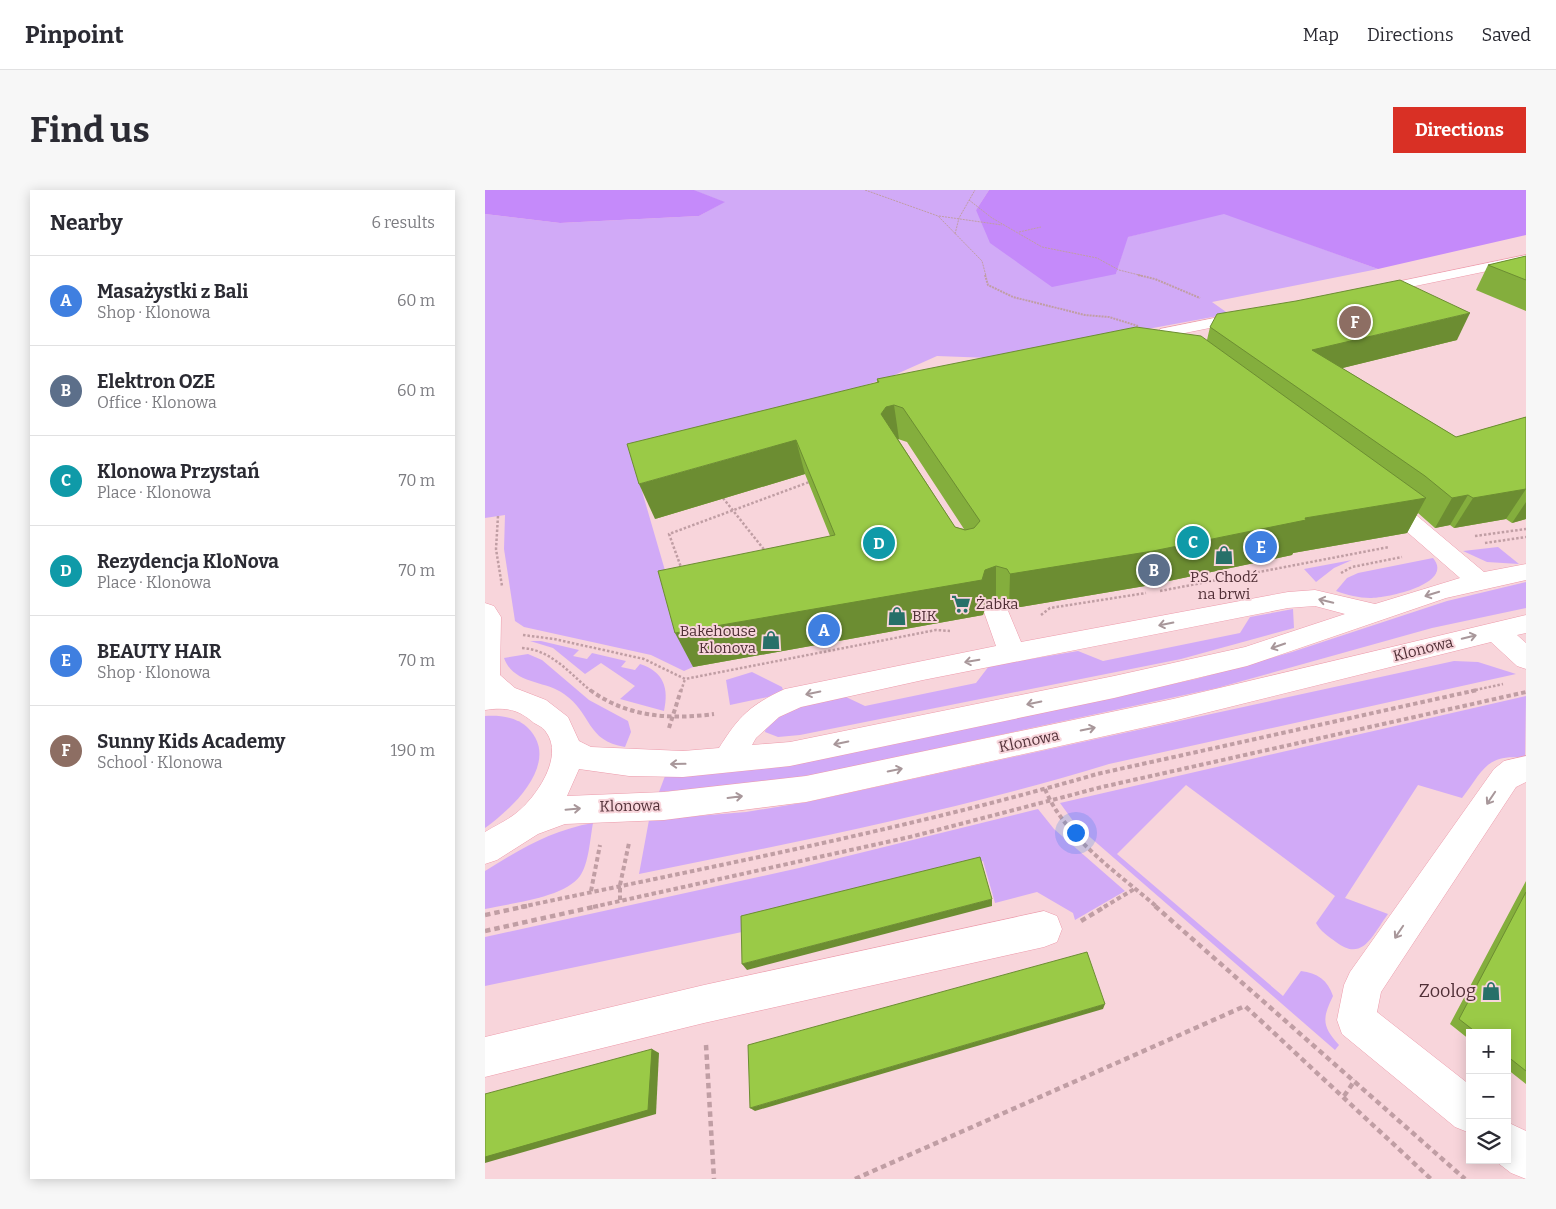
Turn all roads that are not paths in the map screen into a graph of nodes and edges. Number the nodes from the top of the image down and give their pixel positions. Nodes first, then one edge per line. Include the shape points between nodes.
1 (1520, 260) edge
2 (1360, 293) edge
3 (1264, 313) edge
4 (1206, 366) edge
5 (1369, 489) edge
6 (1526, 572) edge
7 (1479, 580) junction
8 (485, 612) edge
9 (1373, 612) junction
10 (999, 620) road end
11 (1526, 624) edge
12 (1495, 631) junction
13 (1012, 654) junction
14 (1526, 659) edge
15 (495, 698) edge
16 (568, 749) junction
17 (727, 761) junction
18 (1526, 769) edge
19 (527, 824) junction
20 (485, 849) edge
21 (1045, 929) road end
22 (485, 1057) edge
23 (1466, 1109) edge
24 (1511, 1146) edge
25 (1526, 1158) edge

1 - 2 street
3 - 4 street via 1166,332 1166,336
5 - 7 street
6 - 7 street
7 -> 9 street
8 - 15 street via 488,617 486,679
9 -> 13 street via 1315,598 1288,600
9 -> 17 street via 1247,656 1179,672 790,754
10 - 13 street
11 - 12 street, Klonowa
12 - 14 street
19 -> 12 street, Klonowa via 565,810 665,806 806,789 1183,708
13 -> 17 street via 795,697 769,709 746,730
15 - 16 street via 536,708 558,725
17 -> 16 street via 614,763 586,759
16 - 19 street via 563,774 551,795
18 -> 23 street via 1515,770 1505,778 1363,985 1356,1020
19 - 20 street
21 - 22 street via 704,1004
24 - 25 street

